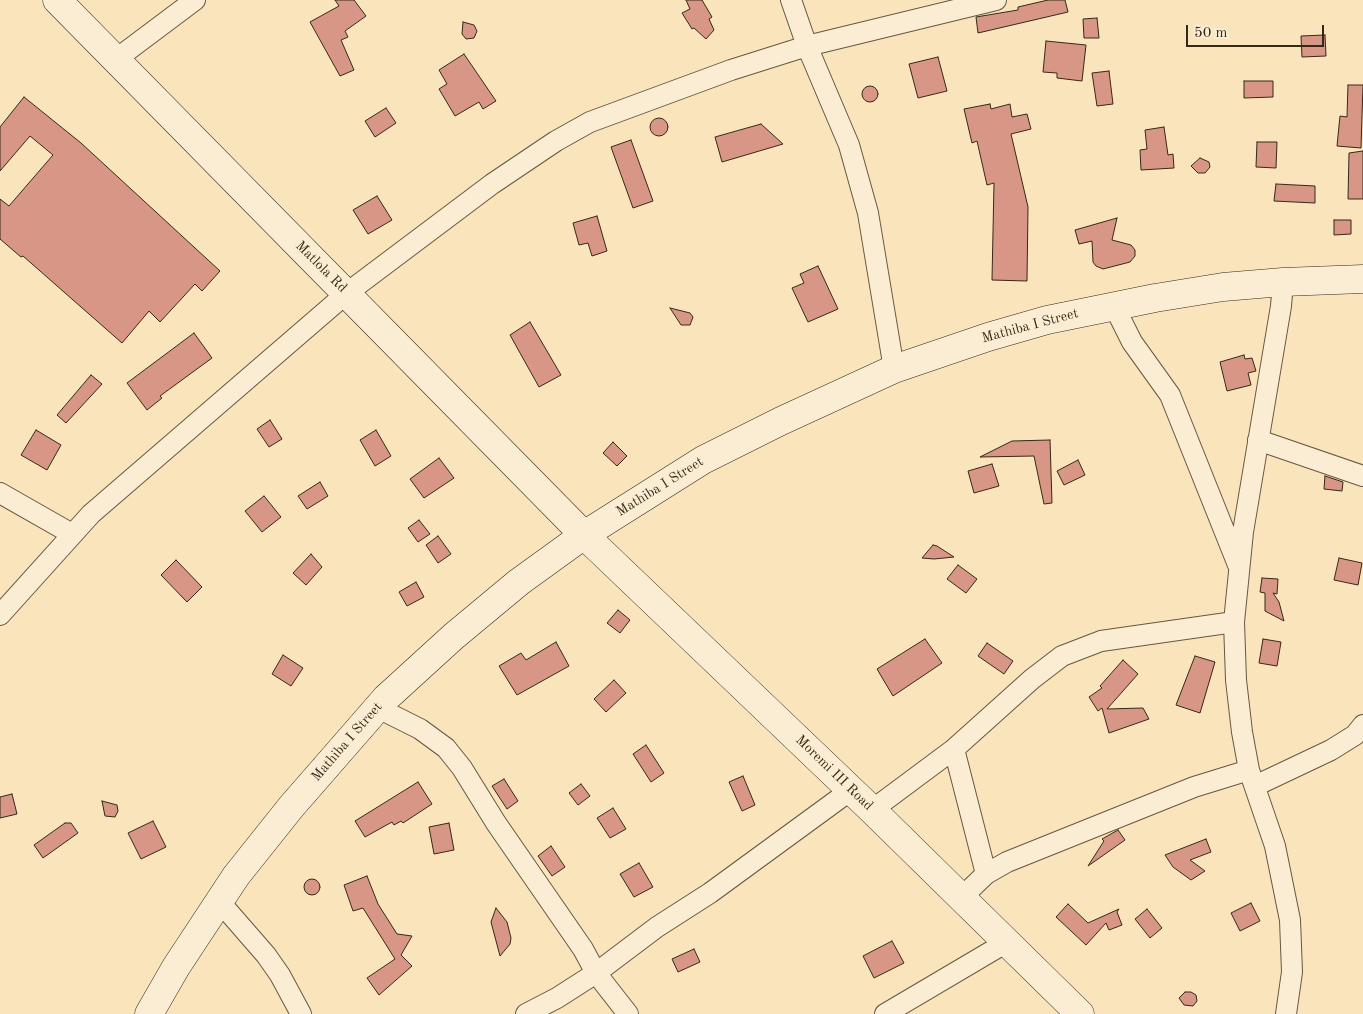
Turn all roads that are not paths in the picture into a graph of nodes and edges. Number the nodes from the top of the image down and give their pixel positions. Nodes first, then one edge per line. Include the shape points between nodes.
1 (57, 0) edge
2 (195, 0) edge
3 (791, 0) edge
4 (996, 0) edge
5 (807, 46) junction
6 (115, 60) junction
7 (1363, 279) edge
8 (1283, 282) junction
9 (347, 293) junction
10 (1114, 306) junction
11 (894, 369) junction
12 (1258, 440) junction
13 (1363, 476) edge
14 (0, 493) edge
15 (72, 534) junction
16 (584, 535) junction
17 (1239, 567) junction
18 (0, 614) edge
19 (1234, 622) junction
20 (376, 707) junction
21 (1363, 725) edge
22 (954, 749) junction
23 (1252, 778) junction
24 (851, 790) junction
25 (872, 810) junction
26 (986, 874) junction
27 (961, 898) junction
28 (219, 901) junction
29 (1007, 942) junction
30 (596, 973) junction
31 (149, 1014) edge
32 (301, 1014) edge
33 (526, 1014) edge
34 (628, 1014) edge
35 (886, 1014) edge
36 (1080, 1014) edge
37 (1286, 1014) edge

1 - 6 street, Matlola Rd
2 - 6 street
3 - 5 street
4 - 5 street
5 - 9 street via 590,122 492,184
5 - 11 street via 849,145 868,213
6 - 9 street, Matlola Rd
7 - 8 street, Mathiba I Street
8 - 10 street, Mathiba I Street via 1223,287
8 - 12 street
9 - 15 street
9 - 16 street, Matlola Rd
10 - 11 street, Mathiba I Street via 988,336
10 - 17 street via 1132,342 1170,395
11 - 16 street, Mathiba I Street via 781,420 703,460
12 - 13 street
12 - 17 street
14 - 15 street
15 - 18 street
16 - 20 street, Mathiba I Street via 490,606
16 - 24 street, Moremi III Road
17 - 19 street
19 - 22 street via 1101,641 1062,656
19 - 23 street via 1242,732
20 - 28 street, Mathiba I Street via 291,807
20 - 30 street via 420,729 446,748
21 - 23 street via 1355,735 1331,750
22 - 25 street
22 - 26 street
23 - 26 street via 1185,790 1029,853
23 - 37 street via 1275,846 1290,920 1292,972
24 - 25 street, Moremi III Road
24 - 30 street
25 - 27 street, Moremi III Road
26 - 27 street
27 - 29 street, Moremi III Road
28 - 31 street, Mathiba I Street
28 - 32 street via 266,955
29 - 35 street
29 - 36 street, Moremi III Road
30 - 33 street
30 - 34 street

